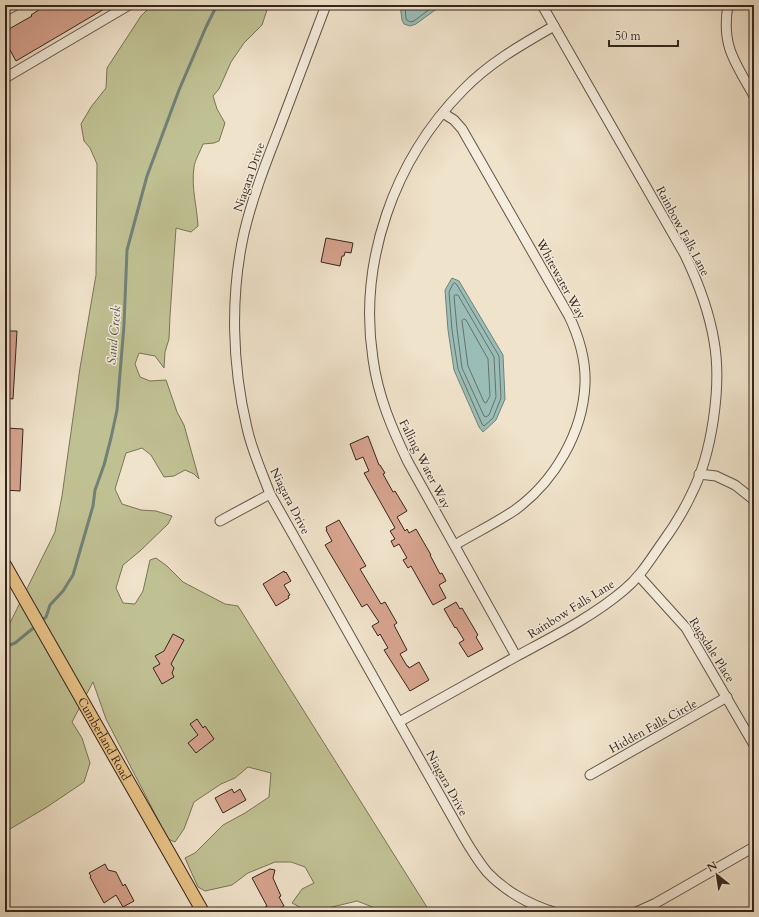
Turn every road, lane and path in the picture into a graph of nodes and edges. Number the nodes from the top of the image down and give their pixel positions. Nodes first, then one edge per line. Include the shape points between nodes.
1 (16, 5) edge
2 (129, 5) edge
3 (326, 5) edge
4 (542, 5) edge
5 (728, 5) edge
6 (5, 11) edge
7 (554, 26) junction
8 (5, 78) edge
9 (754, 96) edge
10 (443, 113) junction
11 (699, 474) junction
12 (270, 494) junction
13 (754, 500) edge
14 (220, 521) dead end
15 (455, 545) junction
16 (5, 565) edge
17 (640, 576) junction
18 (516, 656) junction
19 (727, 697) junction
20 (399, 722) junction
21 (754, 745) edge
22 (590, 775) dead end
23 (754, 847) edge
24 (203, 912) edge
25 (554, 912) edge
26 (636, 912) edge

1 - 6 street
2 - 8 street
3 - 12 street, Niagara Drive via 255,193 244,233 236,283 235,336 241,401 247,429
4 - 7 street, Rainbow Falls Lane
5 - 9 street via 726,27 729,49
7 - 10 street, Falling Water Way via 493,64 463,90
7 - 11 street, Rainbow Falls Lane via 698,281 715,342 717,377 714,414
10 - 15 street, Falling Water Way via 429,130 406,168 389,205 373,268 370,322 376,376 394,432
10 - 15 street, Whitewater Way via 462,129 569,316 580,343 585,384 580,414 570,442 556,468 537,491 515,510
11 - 13 street via 716,476 735,485
11 - 17 street, Rainbow Falls Lane via 692,494 672,529
12 - 14 street
12 - 20 street, Niagara Drive
15 - 18 street, Falling Water Way
16 - 24 main road, Cumberland Road
17 - 18 street, Rainbow Falls Lane via 593,612
17 - 19 street, Ragsdale Place via 686,628
18 - 20 street, Rainbow Falls Lane
19 - 21 street, Ragsdale Place
19 - 22 street, Hidden Falls Circle
20 - 25 street, Niagara Drive via 463,836 488,872 507,890
23 - 26 street

